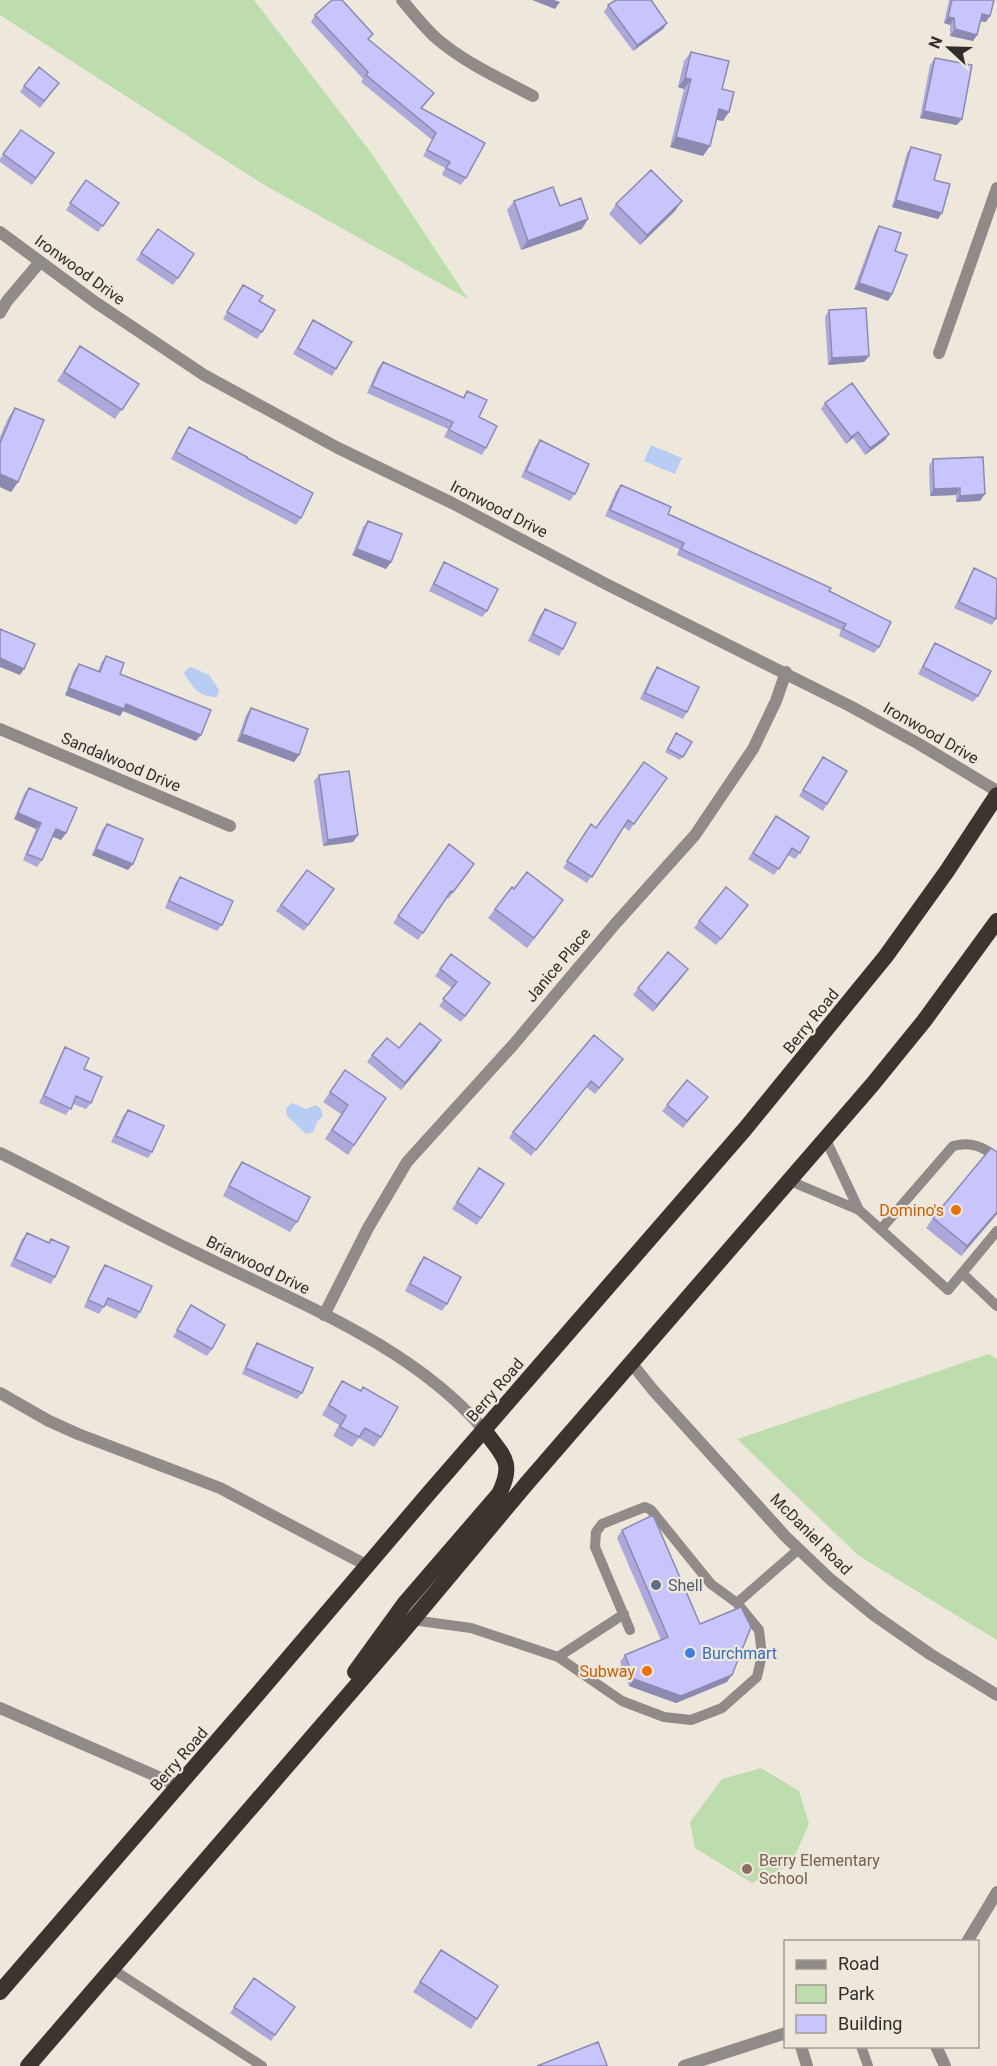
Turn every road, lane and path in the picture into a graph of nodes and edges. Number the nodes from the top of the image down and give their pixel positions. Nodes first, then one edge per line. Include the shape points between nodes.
1 (402, 0) edge
2 (532, 96) dead end
3 (997, 188) edge
4 (0, 232) edge
5 (40, 262) junction
6 (0, 313) edge
7 (939, 353) dead end
8 (786, 672) junction
9 (0, 729) edge
10 (997, 793) edge
11 (230, 826) dead end
12 (997, 921) edge
13 (826, 1140) junction
14 (0, 1153) edge
15 (997, 1158) edge
16 (790, 1181) junction
17 (859, 1210) junction
18 (881, 1229) junction
19 (997, 1231) edge
20 (962, 1273) junction
21 (997, 1306) edge
22 (324, 1315) junction
23 (632, 1364) junction
24 (0, 1393) edge
25 (484, 1430) junction
26 (799, 1549) junction
27 (368, 1566) junction
28 (737, 1603) junction
29 (624, 1614) junction
30 (412, 1620) junction
31 (630, 1630) dead end
32 (558, 1657) junction
33 (997, 1695) edge
34 (0, 1708) edge
35 (293, 1758) junction
36 (179, 1786) junction
37 (997, 1892) edge
38 (968, 1940) edge
39 (112, 1969) junction
40 (0, 1992) edge
41 (784, 2034) edge
42 (802, 2048) edge
43 (862, 2048) edge
44 (937, 2048) edge
45 (28, 2066) edge
46 (262, 2066) edge
47 (684, 2066) edge
48 (807, 2066) edge
49 (868, 2066) edge
50 (945, 2066) edge

1 - 2 street via 449,49
3 - 7 street
4 - 5 street, Ironwood Drive
5 - 6 street
5 - 8 street, Ironwood Drive via 166,352 297,427
8 - 10 street, Ironwood Drive via 919,744
8 - 22 street, Janice Place via 753,749 695,835 408,1162 368,1228
9 - 11 street, Sandalwood Drive
10 - 25 highway, Berry Road via 886,956 818,1042
12 - 13 highway via 924,1021
13 - 16 highway
13 - 17 lane
14 - 22 street, Briarwood Drive
15 - 18 lane via 985,1148 964,1143 953,1146
16 - 17 lane
16 - 23 highway
17 - 18 lane
18 - 20 lane via 948,1290
19 - 20 lane
20 - 21 lane
22 - 25 street, Briarwood Drive via 414,1369 466,1409
23 - 26 street, McDaniel Road
23 - 30 highway
24 - 27 street via 78,1434 220,1488
25 - 27 highway, Berry Road
25 - 35 highway via 506,1462 507,1478 499,1494 405,1603
26 - 28 lane
26 - 33 street, McDaniel Road via 874,1615
27 - 36 highway, Berry Road
28 - 29 lane via 711,1584 645,1507 602,1524 596,1532 595,1547
28 - 32 lane via 759,1630 762,1656 757,1677 722,1708 691,1720 664,1718 622,1701
29 - 31 lane
29 - 32 lane
30 - 32 lane via 471,1628
30 - 35 highway
34 - 36 street
35 - 39 highway
36 - 40 highway, Berry Road
37 - 38 street
39 - 45 highway
39 - 46 lane
41 - 47 street
42 - 48 street
43 - 49 lane
44 - 50 street

